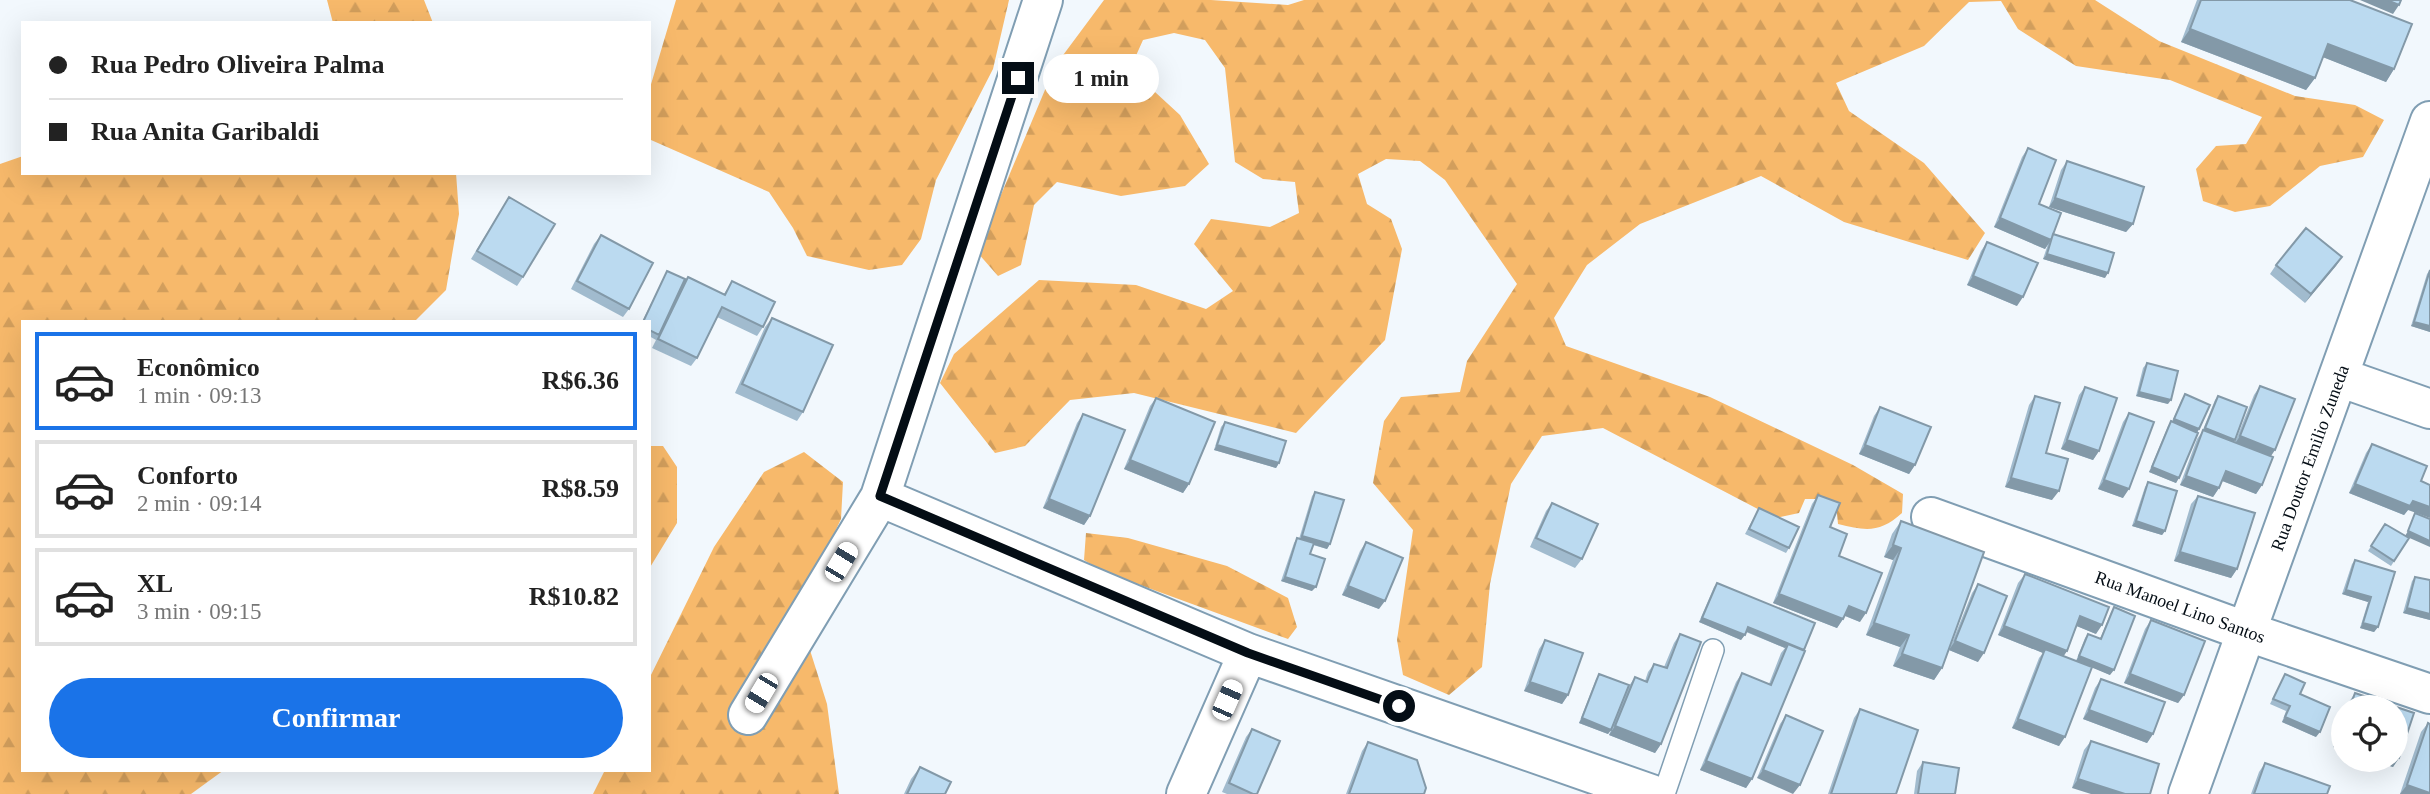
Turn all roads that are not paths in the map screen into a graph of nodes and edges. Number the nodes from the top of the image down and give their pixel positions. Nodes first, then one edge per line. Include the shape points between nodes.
1 (1044, 0) edge
2 (2430, 121) edge
3 (2339, 377) junction
4 (2430, 409) edge
5 (880, 496) junction
6 (1931, 517) dead end
7 (2248, 632) junction
8 (1713, 650) dead end
9 (1248, 653) junction
10 (2430, 694) edge
11 (748, 715) dead end
12 (1186, 794) edge
13 (1651, 794) edge
14 (1664, 794) edge
15 (2188, 794) edge

1 - 5 street
2 - 3 street, Rua Doutor Emilio Zuneda
3 - 4 street
3 - 7 street, Rua Doutor Emilio Zuneda
5 - 9 street
5 - 11 street
6 - 7 street, Rua Manoel Lino Santos
7 - 10 street, Rua Manoel Lino Santos
7 - 15 street, Rua Doutor Emilio Zuneda
8 - 14 lane
9 - 12 street
9 - 13 street

